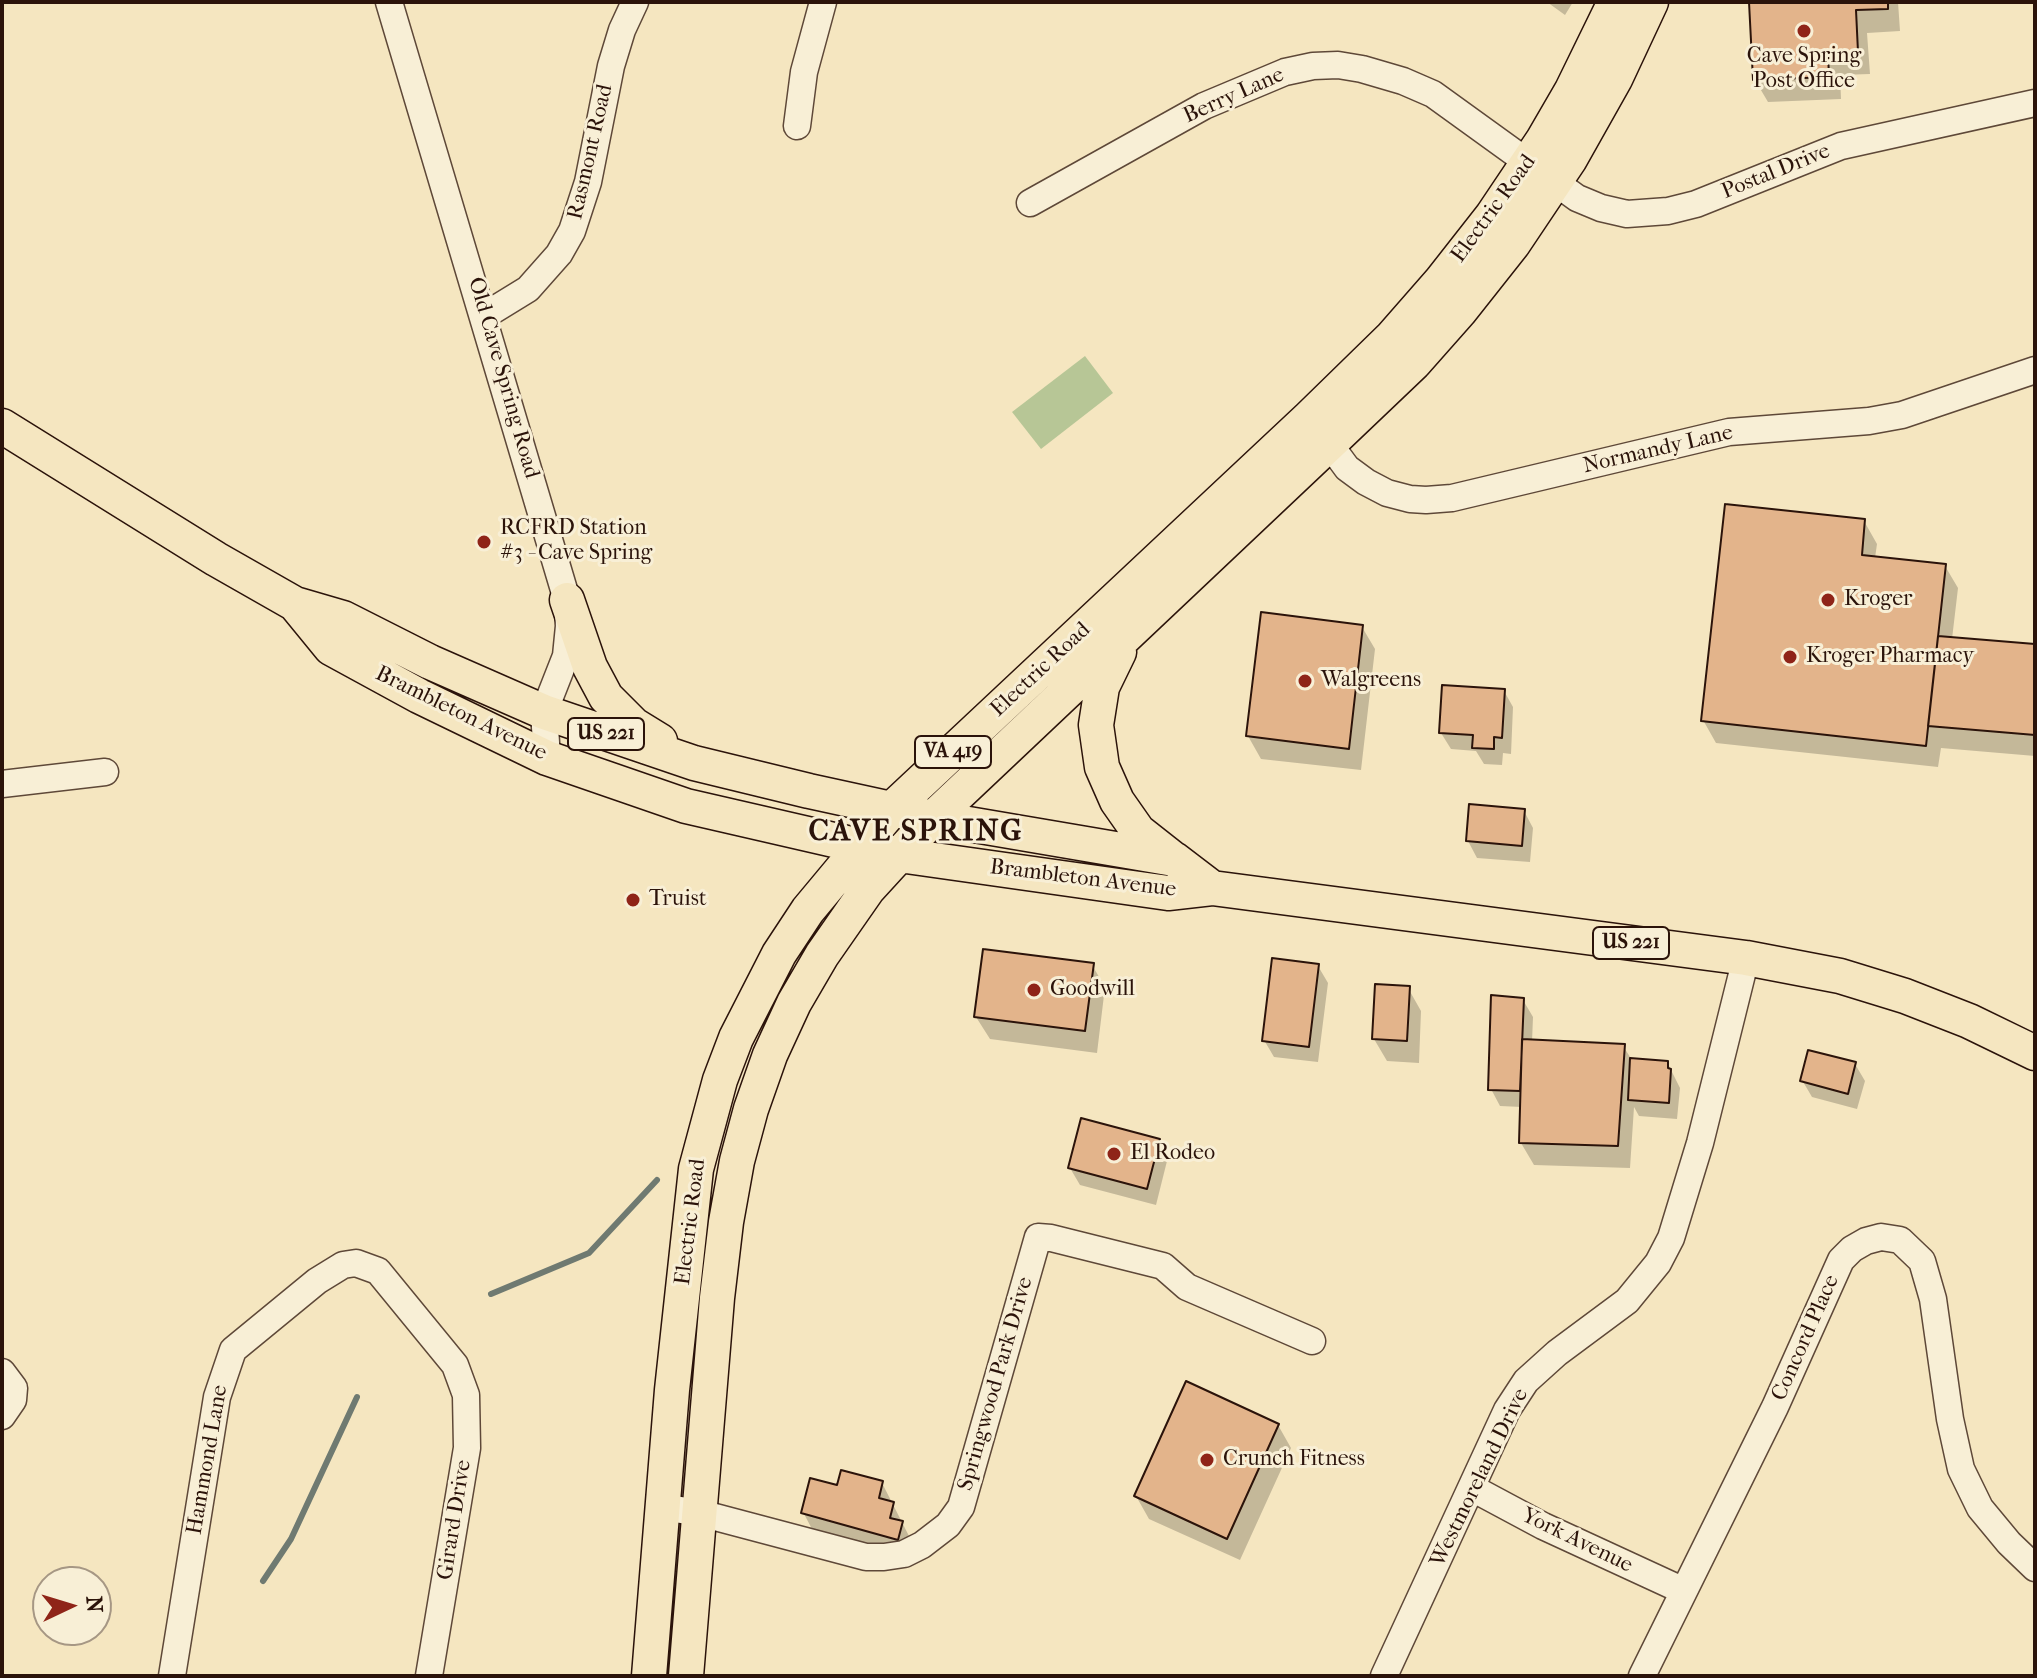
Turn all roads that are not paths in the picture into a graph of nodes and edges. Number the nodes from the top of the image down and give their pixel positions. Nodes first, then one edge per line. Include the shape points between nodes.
1 (389, 2) edge
2 (635, 2) edge
3 (823, 2) edge
4 (1615, 2) edge
5 (1651, 2) edge
6 (2035, 103) edge
7 (797, 126) dead end
8 (1528, 164) junction
9 (1555, 183) junction
10 (1030, 203) dead end
11 (484, 316) junction
12 (2035, 370) edge
13 (2, 426) edge
14 (1319, 431) junction
15 (567, 600) junction
16 (295, 604) junction
17 (1128, 634) junction
18 (544, 712) junction
19 (547, 758) junction
20 (694, 763) junction
21 (105, 772) dead end
22 (2, 784) edge
23 (893, 808) junction
24 (933, 818) junction
25 (859, 848) junction
26 (899, 855) junction
27 (1174, 859) junction
28 (1212, 888) junction
29 (1746, 958) junction
30 (2035, 1053) edge
31 (701, 1145) junction
32 (723, 1249) junction
33 (1312, 1341) dead end
34 (455, 1365) joint
35 (2, 1372) edge
36 (2, 1416) edge
37 (1472, 1488) junction
38 (662, 1507) junction
39 (700, 1513) junction
40 (2035, 1568) edge
41 (1684, 1591) junction
42 (172, 1676) edge
43 (429, 1676) edge
44 (649, 1676) edge
45 (686, 1676) edge
46 (1384, 1676) edge
47 (1642, 1676) edge

1 - 11 street, Old Cave Spring Road
2 - 11 street, Rasmont Road via 611,66 588,182 572,231 528,289
3 - 7 street via 804,72
4 - 8 main road, Electric Road / VA 419
5 - 9 main road, Electric Road / VA 419 via 1615,79
6 - 9 street, Postal Drive via 1841,146 1668,211 1627,214 1601,208
8 - 9 street, Postal Drive
8 - 10 street, Berry Lane via 1423,90 1362,69 1313,66 1285,72 1204,106
8 - 14 main road, Electric Road / VA 419
9 - 14 main road, Electric Road / VA 419 via 1513,244 1414,363
11 - 15 street, Old Cave Spring Road
12 - 14 street, Normandy Lane via 1902,415 1729,432 1452,498 1410,499 1387,493 1347,468
13 - 16 main road, Brambleton Avenue / US 221
14 - 17 main road, Electric Road / VA 419
14 - 23 main road, Electric Road / VA 419
15 - 18 street, Old Cave Spring Road via 566,656
15 - 20 main road via 606,697 634,725
16 - 18 main road, Brambleton Avenue / US 221 via 343,618
16 - 19 main road, Brambleton Avenue / US 221 via 331,648
17 - 24 main road, Electric Road / VA 419
17 - 27 main road via 1102,687 1096,725 1102,767 1138,831
18 - 19 street, Old Cave Spring Road
18 - 20 main road, Brambleton Avenue / US 221
19 - 25 main road, Brambleton Avenue / US 221 via 686,806
20 - 23 main road, Brambleton Avenue / US 221
21 - 22 street
23 - 24 main road, Brambleton Avenue / US 221
23 - 25 main road, Electric Road / VA 419
24 - 26 main road, Electric Road / VA 419
24 - 27 main road, Brambleton Avenue / US 221
25 - 26 main road, Brambleton Avenue / US 221
25 - 31 main road, Electric Road / VA 419 via 808,910 753,1000 720,1080
26 - 28 main road, Brambleton Avenue / US 221 via 1168,893
26 - 32 main road, Electric Road / VA 419 via 822,955 770,1055 737,1161
27 - 28 main road, Brambleton Avenue / US 221
28 - 29 main road, Brambleton Avenue / US 221
29 - 30 main road, Brambleton Avenue / US 221 via 1840,976 1905,996
29 - 37 street, Westmoreland Drive via 1671,1238 1627,1301 1526,1381
31 - 32 main road via 719,1153 716,1208
31 - 38 main road, Electric Road / VA 419
32 - 39 main road, Electric Road / VA 419
33 - 39 street, Springwood Park Drive via 1187,1287 1163,1266 1038,1237 961,1507 939,1532 904,1554 866,1557
34 - 42 street, Hammond Lane via 378,1271 356,1263 317,1281 233,1350 217,1397
34 - 43 street, Girard Drive via 466,1395 467,1448
35 - 36 street via 14,1388
37 - 41 street, York Avenue
37 - 46 street, Westmoreland Drive
38 - 39 street, Springwood Park Drive
38 - 44 main road, Electric Road / VA 419
39 - 45 main road, Electric Road / VA 419
40 - 41 street, Concord Place via 1980,1508 1968,1487 1950,1419 1927,1273 1913,1250 1900,1240 1881,1237 1852,1249 1841,1260
41 - 47 street, Concord Place

